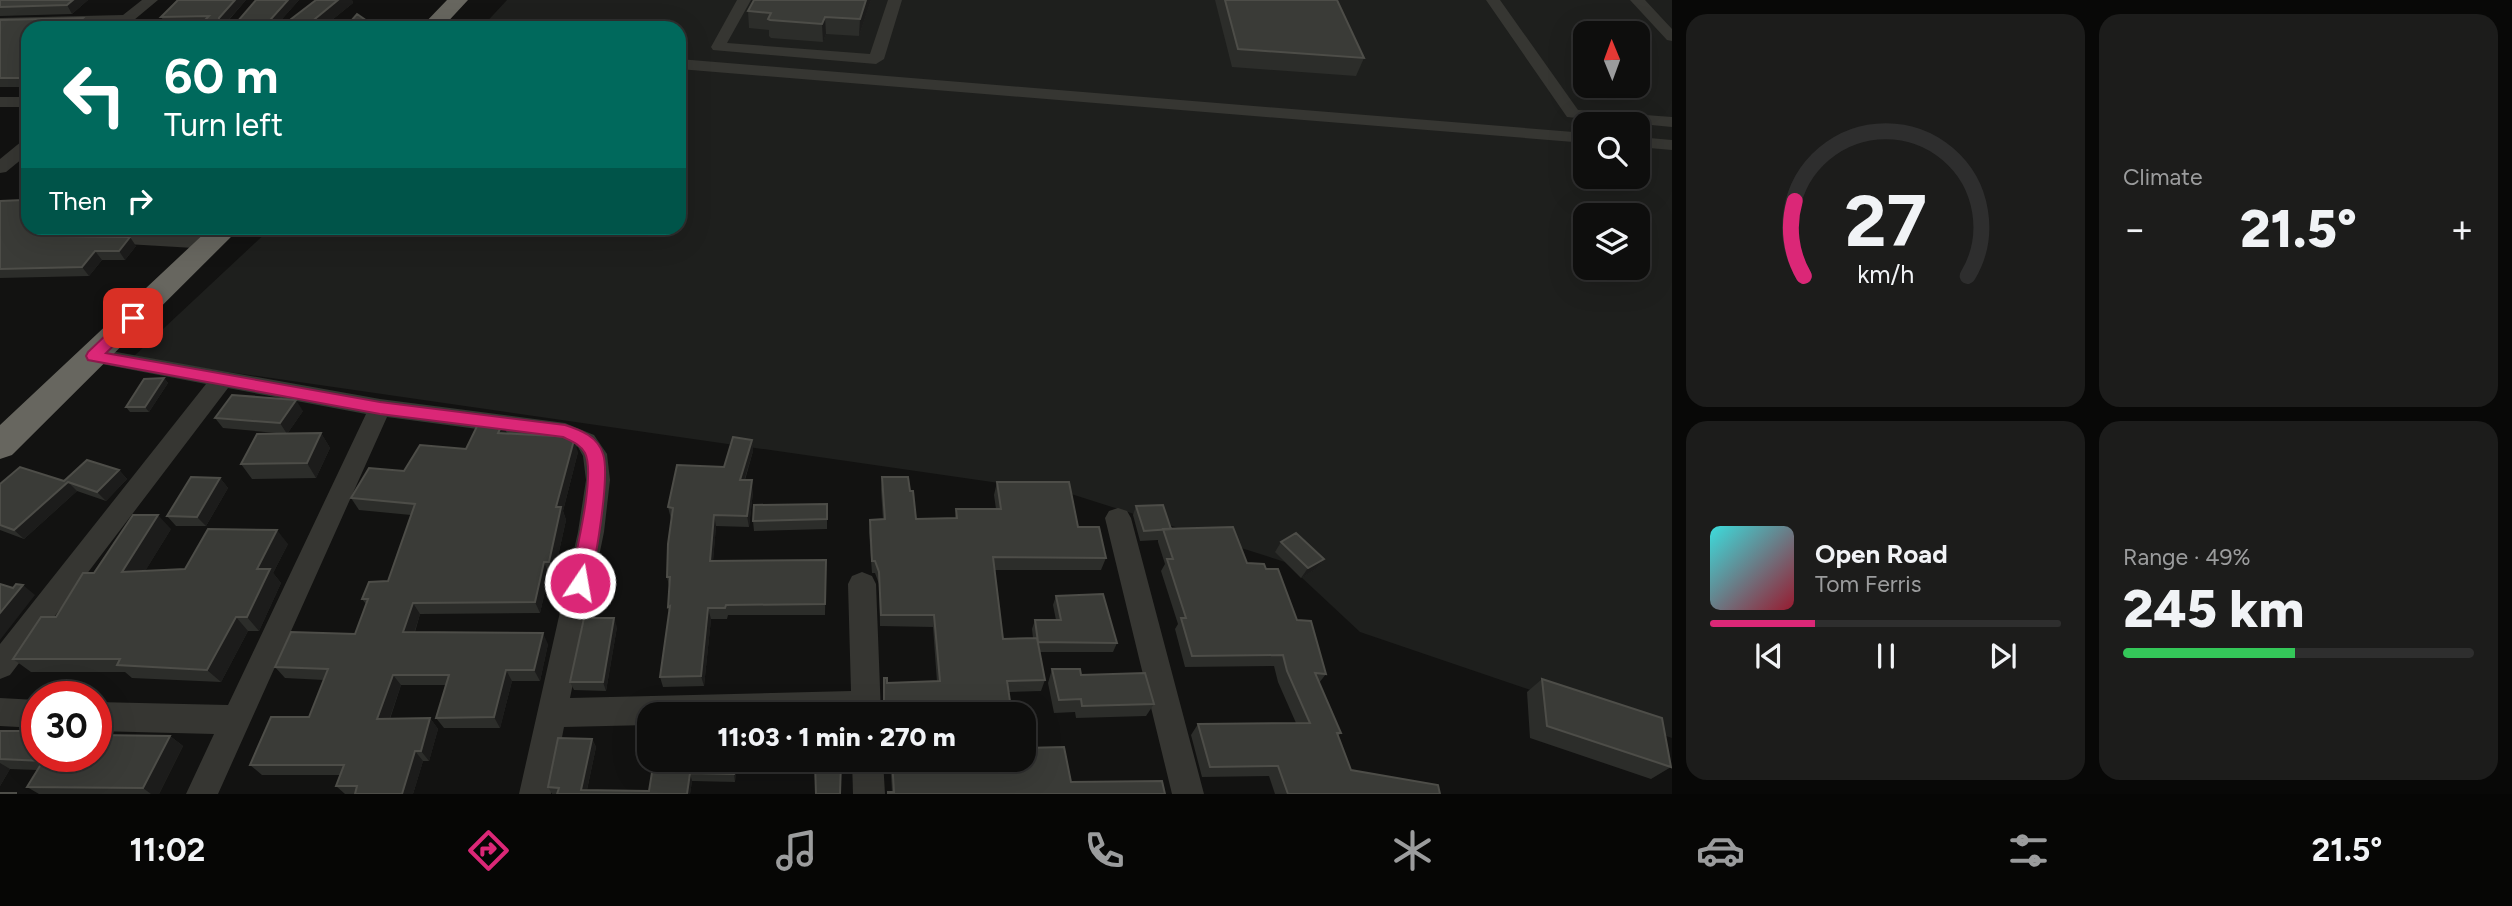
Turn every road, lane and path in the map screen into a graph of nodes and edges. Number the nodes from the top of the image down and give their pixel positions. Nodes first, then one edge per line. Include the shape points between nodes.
1 (151, 0) edge
2 (457, 0) edge
3 (744, 0) edge
4 (895, 0) edge
5 (1493, 0) edge
6 (1637, 0) edge
7 (130, 21) edge
8 (437, 21) edge
9 (0, 22) edge
10 (21, 22) edge
11 (1672, 37) edge
12 (686, 65) edge
13 (0, 102) edge
14 (21, 102) edge
15 (1672, 122) edge
16 (1573, 137) edge
17 (1650, 143) edge
18 (1672, 145) edge
19 (21, 151) edge
20 (0, 168) edge
21 (218, 235) edge
22 (84, 238) edge
23 (94, 356) junction
24 (222, 380) junction
25 (380, 408) junction
26 (0, 446) edge
27 (1118, 518) dead end
28 (862, 584) dead end
29 (0, 666) edge
30 (866, 702) edge
31 (0, 712) edge
32 (637, 712) edge
33 (21, 713) edge
34 (553, 713) junction
35 (112, 716) edge
36 (236, 720) junction
37 (868, 772) edge
38 (202, 794) edge
39 (536, 794) edge
40 (869, 794) edge
41 (1188, 794) edge

1 - 7 street
2 - 8 highway
3 - 4 street via 718,47 876,59
5 - 15 street via 1573,114
6 - 11 street
9 - 10 street
12 - 16 street
13 - 14 street
17 - 18 street
19 - 20 street
21 - 22 street
21 - 23 highway
23 - 24 street
23 - 26 highway
24 - 25 street
24 - 29 street
25 - 34 street via 565,432 586,441 595,454 598,480 590,532
25 - 36 street
27 - 41 street
28 - 30 street
31 - 33 street
32 - 34 street
34 - 39 street
35 - 36 street
36 - 38 street
37 - 40 street

